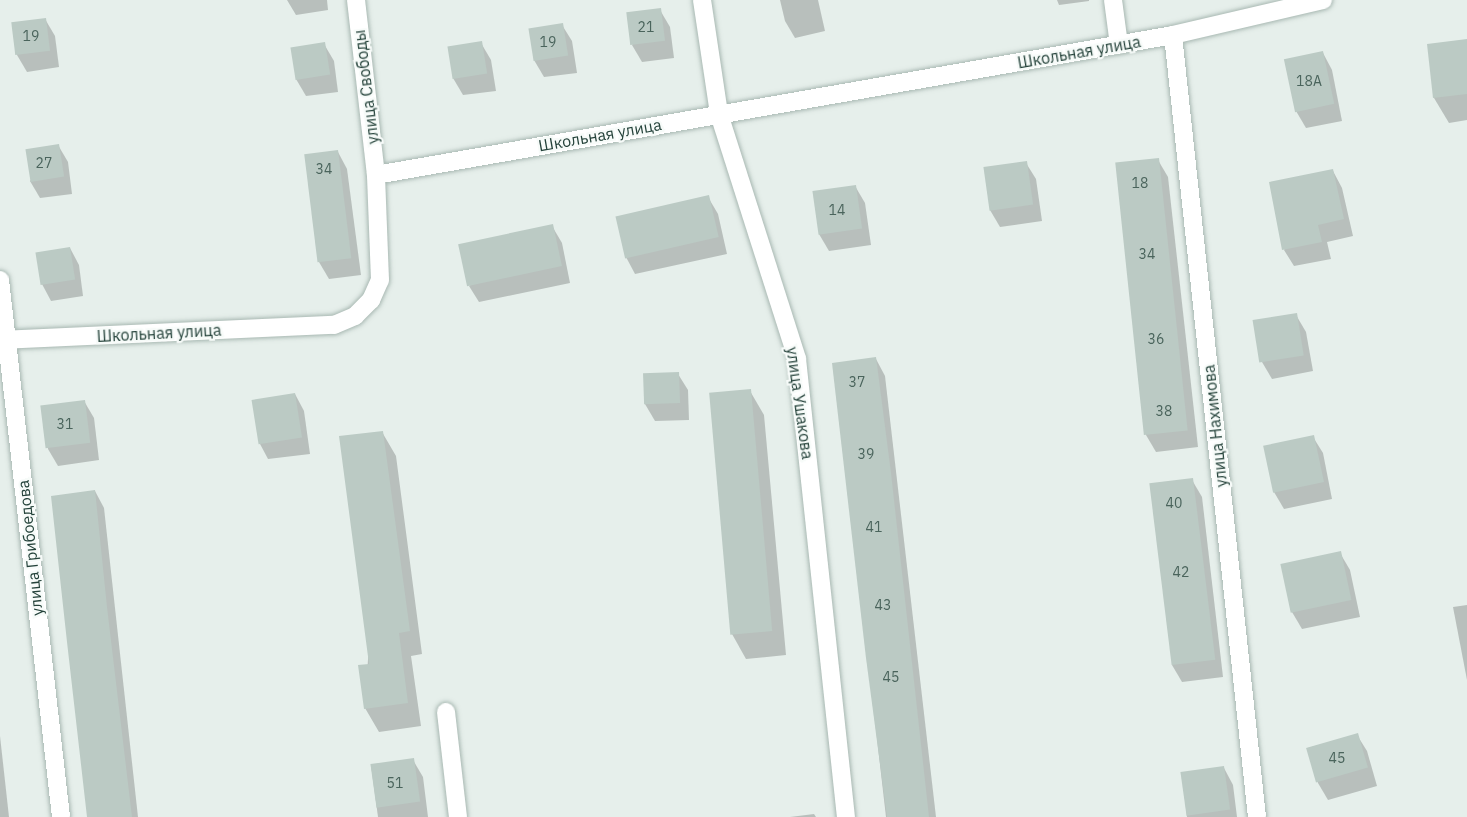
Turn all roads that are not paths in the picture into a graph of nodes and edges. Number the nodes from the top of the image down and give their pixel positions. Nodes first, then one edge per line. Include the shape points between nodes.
1 (356, 0) edge
2 (702, 0) edge
3 (1113, 0) edge
4 (1323, 0) edge
5 (1173, 35) junction
6 (1119, 45) junction
7 (720, 114) junction
8 (376, 175) junction
9 (0, 280) edge
10 (3, 340) edge
11 (446, 712) dead end
12 (61, 817) edge
13 (458, 817) edge
14 (846, 817) edge
15 (1257, 817) edge

1 - 8 street, улица Свободы
2 - 7 street, улица Ушакова
3 - 6 street
4 - 5 street, Школьная улица
5 - 6 street, Школьная улица
5 - 15 street, улица Нахимова
6 - 7 street, Школьная улица
7 - 8 street, Школьная улица
7 - 14 street, улица Ушакова via 797,359
8 - 10 street, Школьная улица via 380,280 371,300 355,316 334,325
9 - 10 street, улица Грибоедова
10 - 12 street, улица Грибоедова
11 - 13 street

